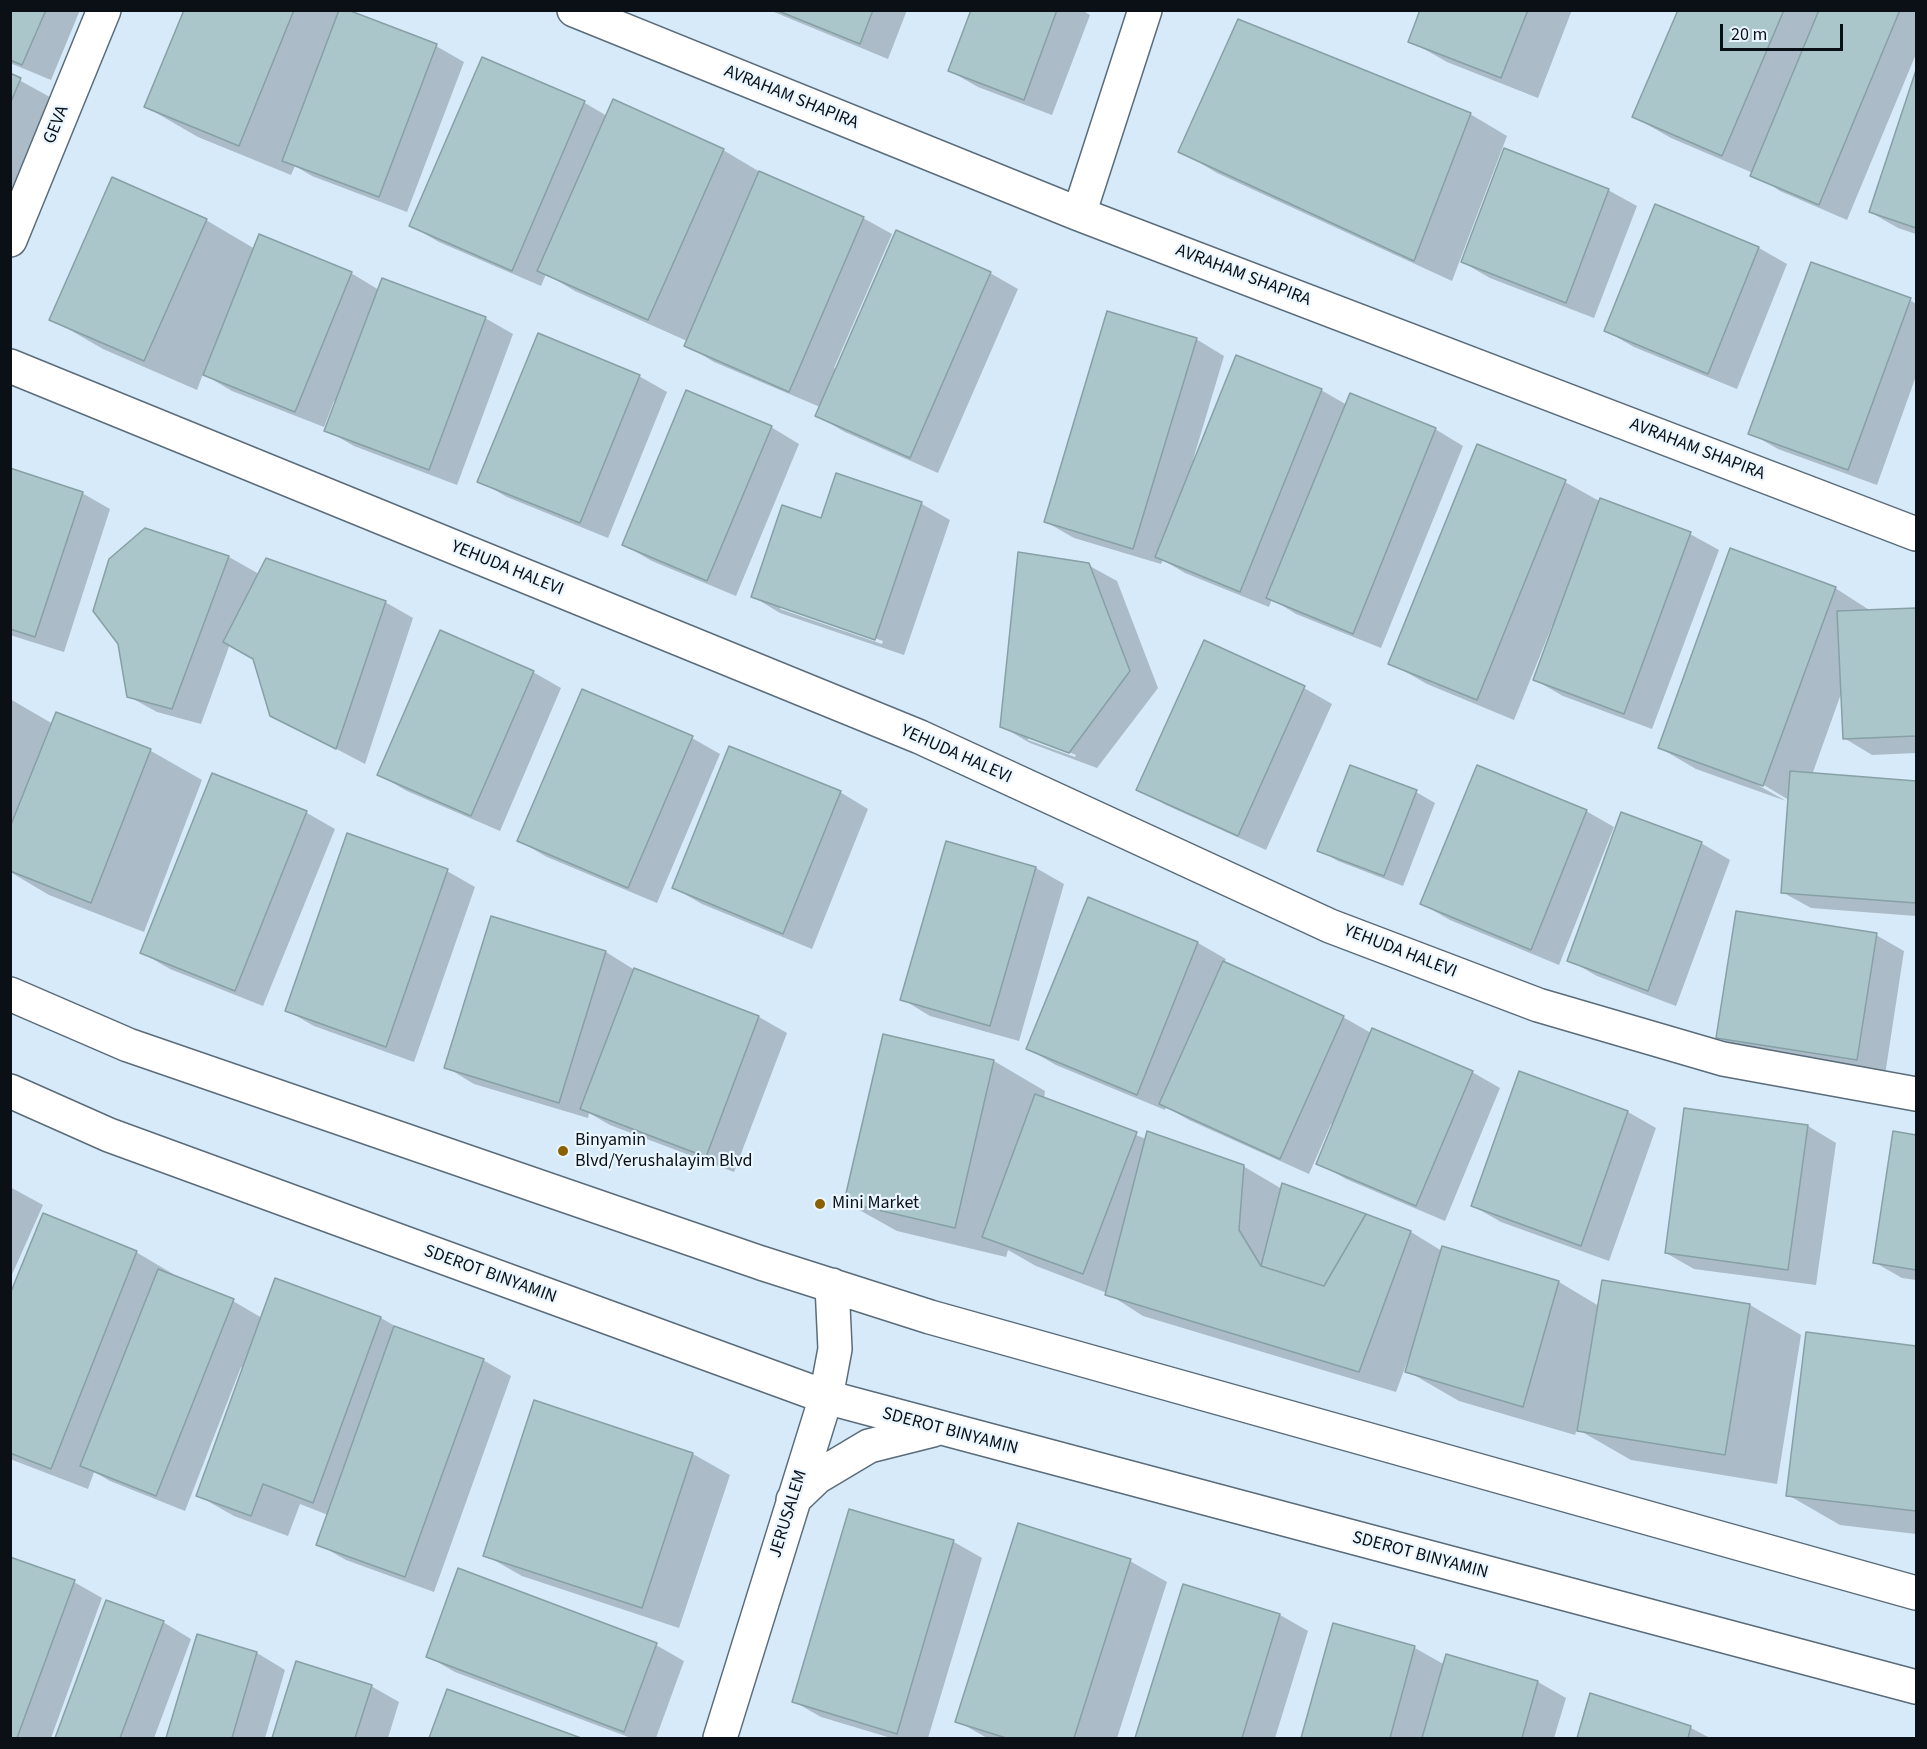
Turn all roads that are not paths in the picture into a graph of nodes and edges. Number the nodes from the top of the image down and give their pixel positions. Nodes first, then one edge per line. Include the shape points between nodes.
1 (104, 10) edge
2 (574, 10) edge
3 (1146, 10) edge
4 (1079, 214) junction
5 (10, 240) edge
6 (10, 366) edge
7 (1917, 534) edge
8 (10, 994) edge
9 (10, 1091) edge
10 (1917, 1094) edge
11 (832, 1285) junction
12 (826, 1397) junction
13 (937, 1429) junction
14 (793, 1500) junction
15 (1917, 1593) edge
16 (1917, 1687) edge
17 (720, 1738) edge

1 - 5 street, GEVA
2 - 4 street, AVRAHAM SHAPIRA
3 - 4 street
4 - 7 street, AVRAHAM SHAPIRA
6 - 10 street, YEHUDA HALEVI via 920,737 1330,926 1538,1005 1723,1059
8 - 11 street via 128,1045
9 - 12 street, SDEROT BINYAMIN via 109,1135
11 - 12 street, JERUSALEM via 835,1349
11 - 15 street via 930,1317
12 - 13 street, SDEROT BINYAMIN
12 - 14 street, JERUSALEM
13 - 14 street via 869,1446 817,1478
13 - 16 street, SDEROT BINYAMIN
14 - 17 street, JERUSALEM

